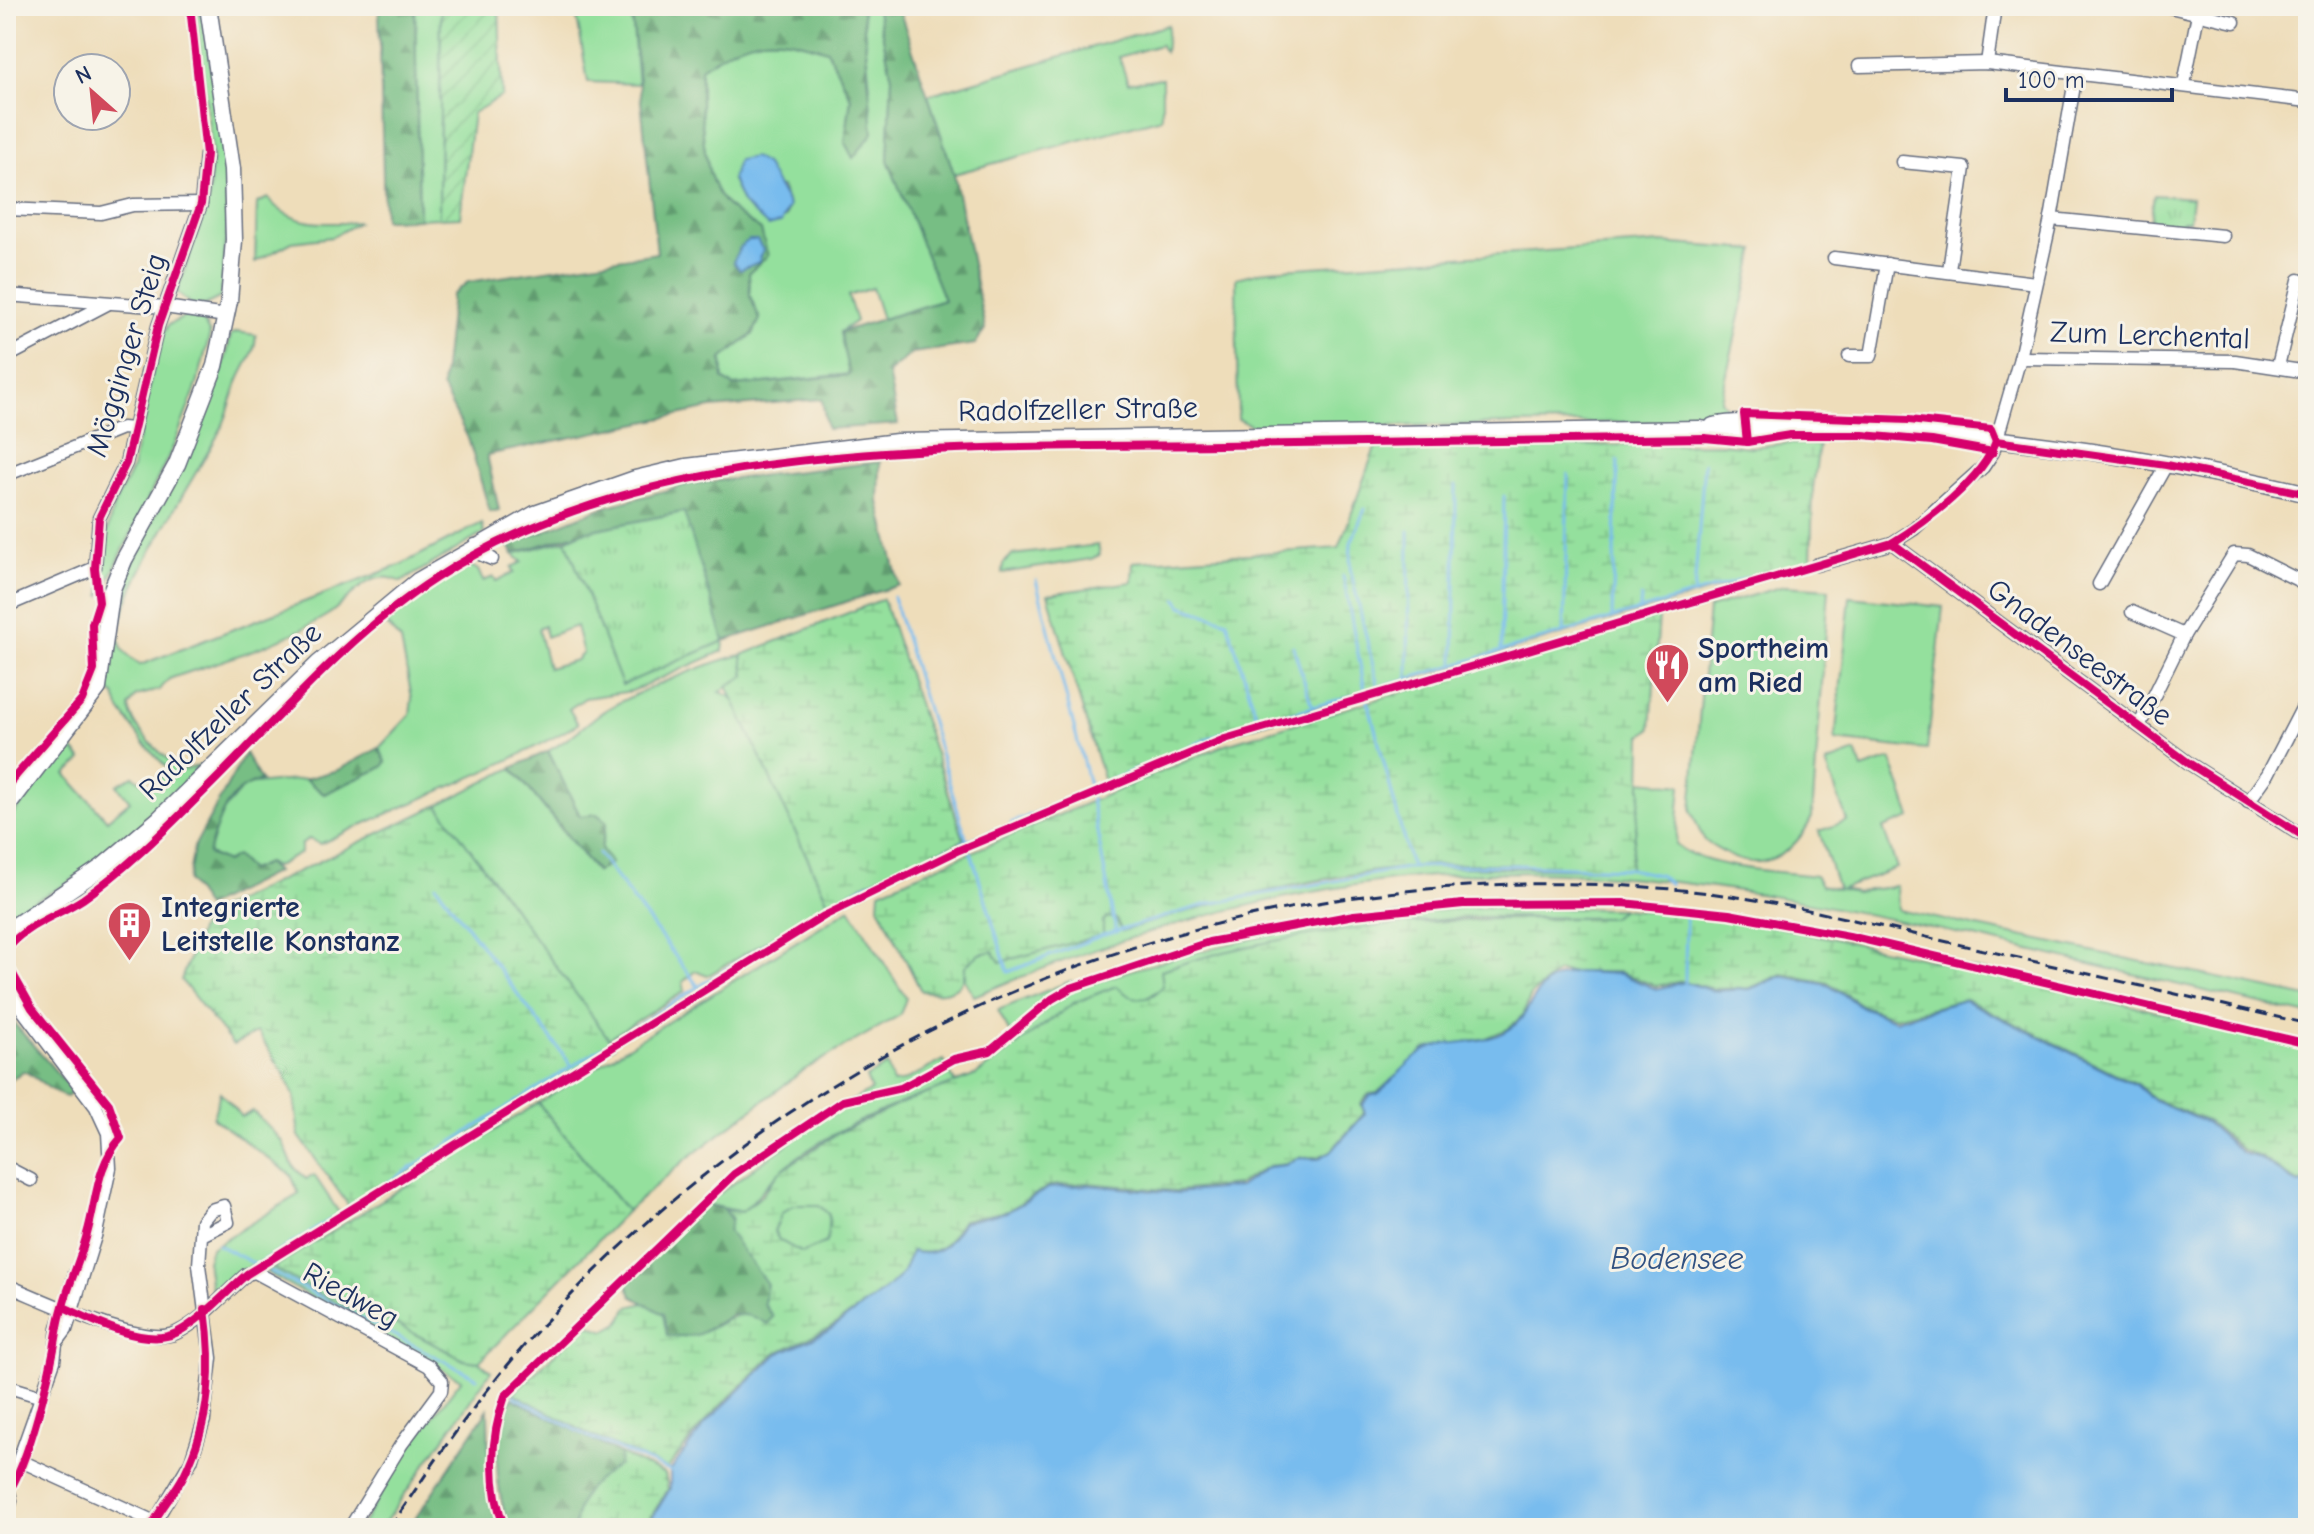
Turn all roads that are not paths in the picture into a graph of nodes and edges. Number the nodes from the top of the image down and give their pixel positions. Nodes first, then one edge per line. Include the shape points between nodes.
1 (208, 6) edge
2 (1995, 6) edge
3 (2166, 6) edge
4 (2198, 14) junction
5 (2234, 22) dead end
6 (1987, 63) junction
7 (1859, 66) dead end
8 (2076, 74) junction
9 (2184, 84) junction
10 (2307, 99) edge
11 (206, 154) dead end
12 (1902, 162) dead end
13 (201, 204) junction
14 (6, 209) edge
15 (2051, 219) junction
16 (2223, 236) dead end
17 (1834, 258) dead end
18 (1887, 264) junction
19 (1949, 270) junction
20 (2299, 280) dead end
21 (2036, 283) junction
22 (6, 295) edge
23 (107, 304) junction
24 (165, 307) junction
25 (226, 316) junction
26 (1849, 356) dead end
27 (6, 357) edge
28 (2020, 358) junction
29 (2278, 366) junction
30 (2308, 372) edge
31 (134, 429) junction
32 (1996, 441) junction
33 (2166, 465) junction
34 (6, 475) edge
35 (2308, 494) edge
36 (1892, 543) junction
37 (475, 545) junction
38 (492, 559) dead end
39 (1816, 565) dead end
40 (2099, 584) dead end
41 (2308, 585) edge
42 (6, 606) edge
43 (2132, 612) dead end
44 (2184, 635) junction
45 (2308, 697) edge
46 (2139, 726) junction
47 (2248, 802) junction
48 (6, 808) edge
49 (2308, 839) edge
50 (24, 917) junction
51 (6, 922) edge
52 (6, 932) edge
53 (7, 991) edge
54 (6, 1167) edge
55 (31, 1180) dead end
56 (202, 1235) dead end
57 (6, 1285) edge
58 (68, 1309) junction
59 (205, 1309) junction
60 (6, 1386) edge
61 (42, 1397) junction
62 (21, 1461) junction
63 (7, 1493) edge
64 (6, 1517) edge
65 (152, 1525) edge
66 (168, 1528) edge
67 (350, 1528) edge

1 - 25 street via 232,169 234,240
2 - 6 street
3 - 4 street
4 - 5 street
4 - 9 street
6 - 7 street
6 - 8 street
8 - 9 street
8 - 15 street
9 - 10 street
11 - 13 street, Mögginger Steig
12 - 19 street via 1964,168
13 - 14 street, Mögginger Steig via 133,205 101,213
13 - 24 street, Mögginger Steig
15 - 16 street
15 - 21 street
17 - 18 street
18 - 19 street
18 - 26 street via 1871,356
19 - 21 street
20 - 29 street, Zum Lerchental
21 - 28 street
22 - 23 street
23 - 24 street
23 - 27 street
24 - 25 street
24 - 31 street, Mögginger Steig
25 - 48 street via 191,432 112,589 98,688
28 - 29 street, Zum Lerchental
28 - 32 street
29 - 30 street, Zum Lerchental
31 - 34 street via 122,428
31 - 42 street, Mögginger Steig via 126,463 99,518 95,568
32 - 33 street, Radolfzeller Straße
32 - 36 street via 1983,467
32 - 37 street, Radolfzeller Straße via 1905,429 1798,427 1747,436 1699,429 1049,437 838,446 635,479 569,500
33 - 35 street, Radolfzeller Straße
33 - 40 street
36 - 39 street
36 - 46 street, Gnadenseestraße
37 - 38 street
37 - 50 street, Radolfzeller Straße via 359,627 101,868
41 - 44 street via 2248,555 2234,554
43 - 44 street
44 - 46 street
45 - 47 street
46 - 47 street, Gnadenseestraße
47 - 49 street, Gnadenseestraße
50 - 51 street
50 - 52 street
53 - 58 street via 96,1107 108,1133 109,1151
54 - 55 street
56 - 59 street via 199,1265
57 - 58 street, Riedweg
58 - 59 street, Riedweg via 160,1338 176,1333
58 - 61 street
59 - 65 street via 211,1358 204,1420 191,1461
59 - 67 street, Riedweg via 255,1272 429,1366 442,1381 441,1391
60 - 61 street
61 - 62 street
62 - 63 street
62 - 65 street
63 - 64 street via 11,1501
65 - 66 street

